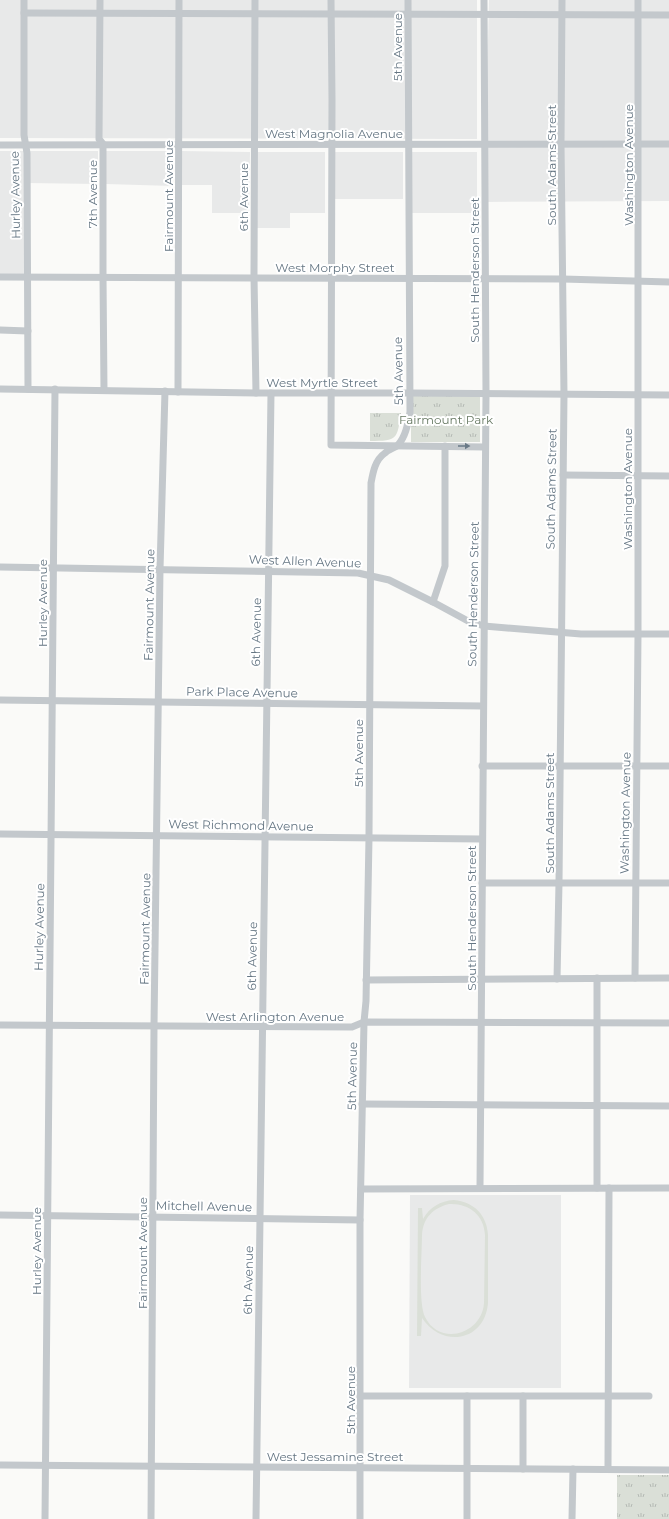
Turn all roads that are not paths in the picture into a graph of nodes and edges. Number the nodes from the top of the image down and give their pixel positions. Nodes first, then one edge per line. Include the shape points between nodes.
1 (24, 0) edge
2 (100, 0) edge
3 (179, 0) edge
4 (255, 0) edge
5 (331, 0) edge
6 (408, 0) edge
7 (484, 0) edge
8 (562, 0) edge
9 (638, 0) edge
10 (24, 13) junction
11 (100, 13) junction
12 (179, 14) junction
13 (255, 14) junction
14 (331, 14) junction
15 (407, 14) junction
16 (484, 14) junction
17 (562, 14) junction
18 (638, 14) junction
19 (669, 14) edge
20 (103, 144) junction
21 (179, 144) junction
22 (254, 144) junction
23 (332, 144) junction
24 (408, 144) junction
25 (484, 144) junction
26 (561, 144) junction
27 (639, 144) junction
28 (669, 144) edge
29 (0, 145) edge
30 (25, 145) junction
31 (0, 277) edge
32 (27, 277) junction
33 (103, 277) junction
34 (179, 277) junction
35 (254, 278) junction
36 (331, 278) junction
37 (409, 278) junction
38 (484, 278) junction
39 (563, 278) junction
40 (639, 281) junction
41 (669, 282) edge
42 (0, 330) edge
43 (28, 331) junction
44 (0, 389) edge
45 (28, 389) junction
46 (55, 389) junction
47 (104, 390) junction
48 (165, 392) junction
49 (178, 392) junction
50 (256, 393) junction
51 (270, 393) junction
52 (331, 393) junction
53 (409, 393) junction
54 (486, 394) junction
55 (564, 394) junction
56 (639, 395) junction
57 (669, 396) edge
58 (397, 446) junction
59 (445, 446) junction
60 (485, 446) junction
61 (563, 474) junction
62 (638, 476) junction
63 (669, 476) edge
64 (0, 567) edge
65 (54, 567) junction
66 (160, 569) junction
67 (268, 571) junction
68 (371, 576) junction
69 (433, 602) junction
70 (484, 626) junction
71 (561, 633) junction
72 (638, 634) junction
73 (669, 634) edge
74 (0, 700) edge
75 (53, 701) junction
76 (158, 702) junction
77 (266, 704) junction
78 (369, 705) junction
79 (483, 706) junction
80 (482, 766) junction
81 (560, 766) junction
82 (636, 766) junction
83 (669, 766) edge
84 (0, 834) edge
85 (51, 834) junction
86 (157, 835) junction
87 (264, 837) junction
88 (369, 838) junction
89 (482, 839) junction
90 (482, 883) junction
91 (559, 883) junction
92 (635, 883) junction
93 (669, 883) edge
94 (598, 978) junction
95 (635, 978) junction
96 (669, 978) edge
97 (481, 979) junction
98 (557, 979) junction
99 (366, 980) junction
100 (364, 1022) junction
101 (481, 1022) junction
102 (597, 1022) junction
103 (669, 1022) edge
104 (0, 1025) edge
105 (49, 1025) junction
106 (154, 1026) junction
107 (262, 1027) junction
108 (362, 1104) junction
109 (480, 1105) junction
110 (597, 1106) junction
111 (669, 1106) edge
112 (480, 1188) junction
113 (597, 1188) junction
114 (609, 1188) junction
115 (669, 1188) edge
116 (360, 1189) junction
117 (0, 1215) edge
118 (47, 1215) junction
119 (153, 1217) junction
120 (260, 1218) junction
121 (360, 1220) junction
122 (361, 1396) junction
123 (467, 1396) junction
124 (523, 1396) junction
125 (608, 1396) junction
126 (649, 1396) dead end
127 (0, 1465) edge
128 (46, 1465) junction
129 (152, 1466) junction
130 (256, 1467) junction
131 (361, 1468) junction
132 (467, 1468) junction
133 (523, 1469) junction
134 (573, 1469) junction
135 (608, 1469) junction
136 (669, 1470) edge
137 (45, 1519) edge
138 (152, 1519) edge
139 (256, 1519) edge
140 (360, 1519) edge
141 (467, 1519) edge
142 (572, 1519) edge

1 - 10 street, Hurley Avenue
2 - 11 street, 7th Avenue
3 - 12 street, Fairmount Avenue
4 - 13 street, 6th Avenue
5 - 14 street
6 - 15 street, 5th Avenue
7 - 16 street, South Henderson Street
8 - 17 street, South Adams Street
9 - 18 street, Washington Avenue
10 - 11 street
10 - 30 street, Hurley Avenue
11 - 12 street
11 - 20 street, 7th Avenue via 99,139
12 - 13 street
12 - 21 street, Fairmount Avenue
13 - 14 street
13 - 22 street, 6th Avenue
14 - 15 street
14 - 23 street
15 - 16 street
15 - 24 street, 5th Avenue
16 - 17 street
16 - 25 street, South Henderson Street
17 - 18 street
17 - 26 street, South Adams Street
18 - 19 street
18 - 27 street, Washington Avenue
20 - 21 street, West Magnolia Avenue
20 - 30 street, West Magnolia Avenue
20 - 33 street, 7th Avenue
21 - 22 street, West Magnolia Avenue
21 - 34 street, Fairmount Avenue
22 - 23 street, West Magnolia Avenue
22 - 35 street, 6th Avenue
23 - 24 street, West Magnolia Avenue
23 - 36 street
24 - 25 street, West Magnolia Avenue
24 - 37 street, 5th Avenue
25 - 26 street, West Magnolia Avenue
25 - 38 street, South Henderson Street
26 - 27 street, West Magnolia Avenue
26 - 39 street, South Adams Street
27 - 28 street, West Magnolia Avenue
27 - 40 street, Washington Avenue
29 - 30 street, West Magnolia Avenue
30 - 32 street, Hurley Avenue
31 - 32 street, West Morphy Street
32 - 33 street, West Morphy Street
32 - 43 street, Hurley Avenue
33 - 34 street, West Morphy Street
33 - 47 street, 7th Avenue
34 - 35 street, West Morphy Street
34 - 49 street, Fairmount Avenue
35 - 36 street, West Morphy Street
35 - 50 street, 6th Avenue
36 - 37 street, West Morphy Street
36 - 52 street
37 - 38 street, West Morphy Street
37 - 53 street, 5th Avenue
38 - 39 street, West Morphy Street
38 - 54 street, South Henderson Street
39 - 40 street, West Morphy Street
39 - 55 street, South Adams Street
40 - 41 street, West Morphy Street
40 - 56 street, Washington Avenue
42 - 43 street
43 - 45 street, Hurley Avenue
44 - 45 street, West Myrtle Street
45 - 46 street, West Myrtle Street
46 - 47 street, West Myrtle Street
46 - 65 street, Hurley Avenue
47 - 48 street, West Myrtle Street
48 - 49 street, West Myrtle Street
48 - 66 street, Fairmount Avenue
49 - 50 street, West Myrtle Street
50 - 51 street, West Myrtle Street
51 - 52 street, West Myrtle Street
51 - 67 street, 6th Avenue
52 - 53 street, West Myrtle Street
52 - 58 street via 331,445
53 - 54 street, West Myrtle Street
53 - 58 street, 5th Avenue via 410,412 403,436
54 - 55 street, West Myrtle Street
54 - 60 street, South Henderson Street
55 - 56 street, West Myrtle Street
55 - 61 street, South Adams Street
56 - 57 street, West Myrtle Street
56 - 62 street, Washington Avenue
58 - 59 street
58 - 68 street, 5th Avenue via 384,453 377,460 374,469 371,484
59 -> 60 street
59 - 69 street via 445,561
60 - 70 street, South Henderson Street
61 - 62 street
61 - 71 street, South Adams Street
62 - 63 street
62 - 72 street, Washington Avenue
64 - 65 street, West Allen Avenue
65 - 66 street, West Allen Avenue
65 - 75 street, Hurley Avenue
66 - 67 street, West Allen Avenue
66 - 76 street, Fairmount Avenue
67 - 68 street, West Allen Avenue via 358,573
67 - 77 street, 6th Avenue
68 - 69 street, West Allen Avenue via 389,580
68 - 78 street, 5th Avenue
69 - 70 street, West Allen Avenue via 468,621
70 - 71 street, West Allen Avenue
70 - 79 street, South Henderson Street
71 - 72 street, West Allen Avenue
71 - 81 street, South Adams Street
72 - 73 street, West Allen Avenue
72 - 82 street, Washington Avenue
74 - 75 street, Park Place Avenue
75 - 76 street, Park Place Avenue
75 - 85 street, Hurley Avenue
76 - 77 street, Park Place Avenue
76 - 86 street, Fairmount Avenue
77 - 78 street, Park Place Avenue
77 - 87 street, 6th Avenue
78 - 79 street, Park Place Avenue
78 - 88 street, 5th Avenue
79 - 80 street, South Henderson Street
80 - 81 street
80 - 89 street, South Henderson Street
81 - 82 street
81 - 91 street, South Adams Street
82 - 83 street
82 - 92 street, Washington Avenue
84 - 85 street, West Richmond Avenue
85 - 86 street, West Richmond Avenue
85 - 105 street, Hurley Avenue
86 - 87 street, West Richmond Avenue
86 - 106 street, Fairmount Avenue
87 - 88 street, West Richmond Avenue
87 - 107 street, 6th Avenue
88 - 89 street, West Richmond Avenue
88 - 99 street, 5th Avenue
89 - 90 street, South Henderson Street
90 - 91 street
90 - 97 street, South Henderson Street
91 - 92 street
91 - 98 street, South Adams Street
92 - 93 street
92 - 95 street, Washington Avenue
94 - 95 street
94 - 98 street
94 - 102 street
95 - 96 street
97 - 98 street
97 - 99 street
97 - 101 street, South Henderson Street
99 - 100 street, 5th Avenue
100 - 101 street, West Arlington Avenue
100 - 107 street, West Arlington Avenue via 352,1027
100 - 108 street, 5th Avenue
101 - 102 street, West Arlington Avenue
101 - 109 street, South Henderson Street
102 - 103 street, West Arlington Avenue
102 - 110 street
104 - 105 street, West Arlington Avenue
105 - 106 street, West Arlington Avenue
105 - 118 street, Hurley Avenue
106 - 107 street, West Arlington Avenue
106 - 119 street, Fairmount Avenue
107 - 120 street, 6th Avenue
108 - 109 street
108 - 116 street, 5th Avenue
109 - 110 street
109 - 112 street, South Henderson Street
110 - 111 street
110 - 113 street
112 - 113 street
112 - 116 street
113 - 114 street
114 - 115 street
114 - 125 street
116 - 121 street, 5th Avenue
117 - 118 street, Mitchell Avenue
118 - 119 street, Mitchell Avenue
118 - 128 street, Hurley Avenue
119 - 120 street, Mitchell Avenue
119 - 129 street, Fairmount Avenue
120 - 121 street, Mitchell Avenue
120 - 130 street, 6th Avenue
121 - 122 street, 5th Avenue
122 - 123 street
122 - 131 street, 5th Avenue
123 - 124 street
123 - 132 street
124 - 125 street
124 - 133 street
125 - 126 street
125 - 135 street
127 - 128 street, West Jessamine Street
128 - 129 street, West Jessamine Street
128 - 137 street, Hurley Avenue
129 - 130 street, West Jessamine Street
129 - 138 street, Fairmount Avenue
130 - 131 street, West Jessamine Street
130 - 139 street, 6th Avenue
131 - 132 street, West Jessamine Street
131 - 140 street, 5th Avenue
132 - 133 street, West Jessamine Street
132 - 141 street
133 - 134 street, West Jessamine Street
134 - 135 street, West Jessamine Street
134 - 142 street
135 - 136 street, West Jessamine Street

